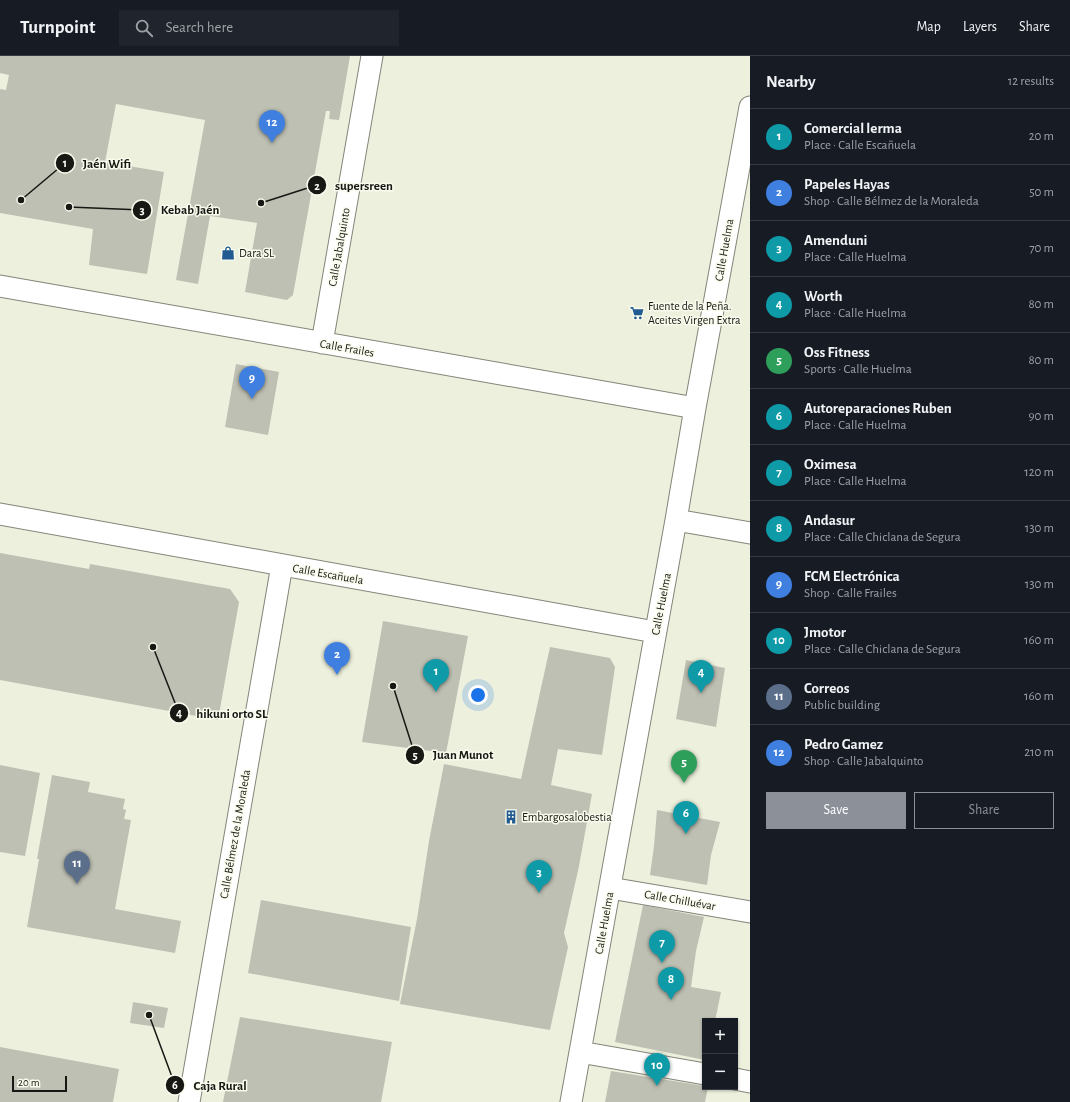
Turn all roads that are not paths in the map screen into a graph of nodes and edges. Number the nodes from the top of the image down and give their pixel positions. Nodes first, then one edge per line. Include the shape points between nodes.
1 (372, 56) edge
2 (750, 107) edge
3 (0, 286) edge
4 (322, 343) junction
5 (695, 408) junction
6 (0, 514) edge
7 (676, 520) junction
8 (750, 533) edge
9 (282, 565) junction
10 (655, 632) junction
11 (610, 888) junction
12 (750, 912) edge
13 (580, 1052) junction
14 (702, 1073) edge
15 (738, 1080) edge
16 (750, 1082) edge
17 (189, 1102) edge
18 (572, 1102) edge

1 - 4 street, Calle Jabalquinto
2 - 5 street, Calle Huelma
3 - 4 street, Calle Frailes
4 - 5 street, Calle Frailes
5 - 7 street, Calle Huelma
6 - 9 street, Calle Escañuela
7 - 8 street
7 - 10 street, Calle Huelma
9 - 10 street, Calle Escañuela
9 - 17 street, Calle Bélmez de la Moraleda
10 - 11 street, Calle Huelma
11 - 12 street, Calle Chilluévar
11 - 13 street, Calle Huelma
13 - 14 street
13 - 18 street, Calle Huelma
15 - 16 street

